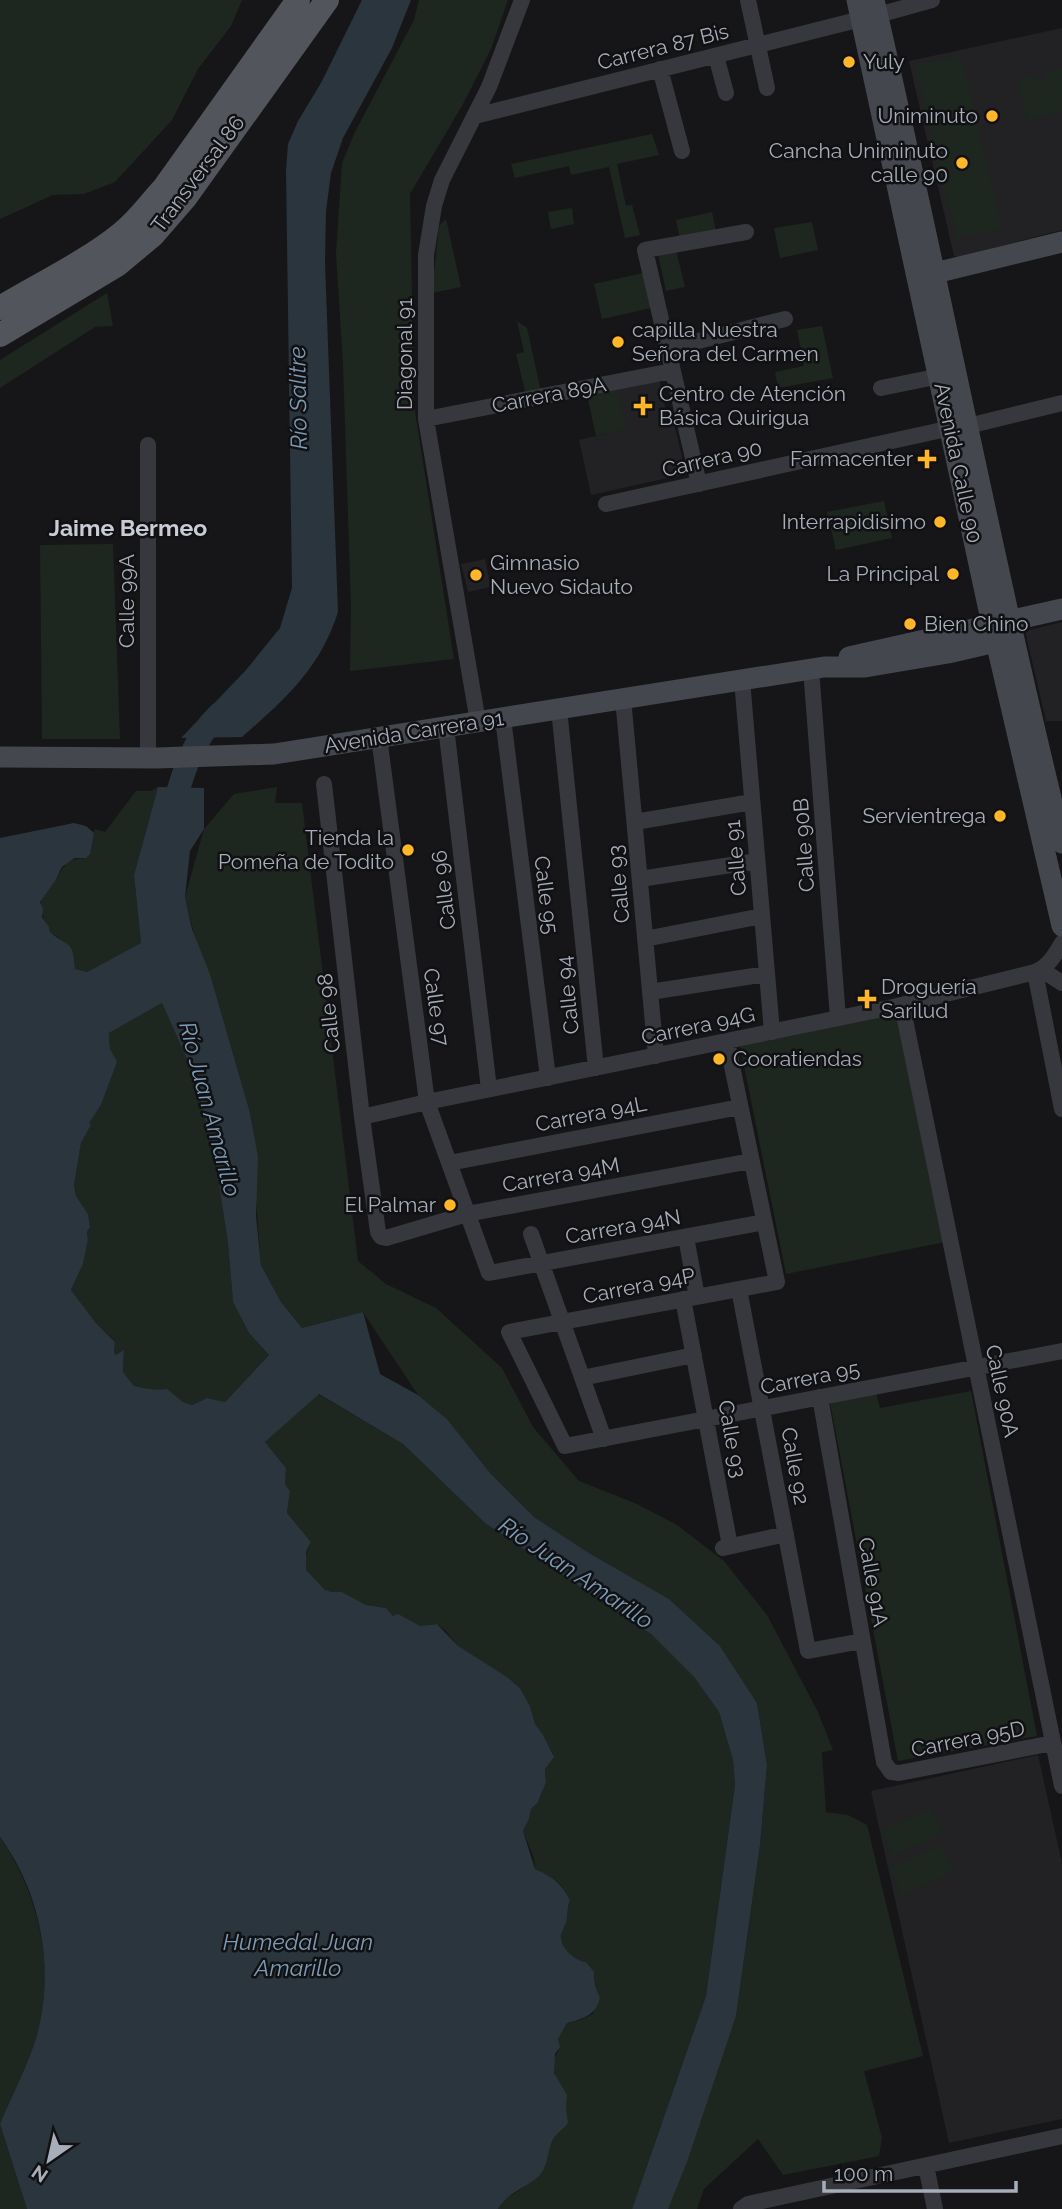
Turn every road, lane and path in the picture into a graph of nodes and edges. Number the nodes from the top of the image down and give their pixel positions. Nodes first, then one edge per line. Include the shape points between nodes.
1 (298, 0) edge
2 (327, 0) edge
3 (748, 0) edge
4 (932, 0) edge
5 (526, 1) edge
6 (867, 8) edge
7 (758, 45) junction
8 (716, 55) junction
9 (660, 69) junction
10 (767, 88) dead end
11 (726, 93) dead end
12 (240, 101) junction
13 (475, 116) junction
14 (682, 151) dead end
15 (746, 232) dead end
16 (1062, 242) edge
17 (935, 273) junction
18 (0, 308) edge
19 (785, 318) dead end
20 (0, 335) edge
21 (667, 349) junction
22 (672, 371) junction
23 (940, 376) junction
24 (881, 388) dead end
25 (1062, 403) edge
26 (426, 419) junction
27 (959, 427) junction
28 (148, 445) dead end
29 (699, 484) junction
30 (606, 505) dead end
31 (1062, 608) edge
32 (1003, 631) junction
33 (948, 653) junction
34 (818, 668) junction
35 (1006, 679) junction
36 (742, 680) junction
37 (559, 709) junction
38 (624, 709) dead end
39 (503, 718) junction
40 (478, 722) junction
41 (446, 727) junction
42 (379, 737) junction
43 (0, 757) edge
44 (152, 757) junction
45 (324, 784) dead end
46 (752, 802) junction
47 (635, 822) junction
48 (1062, 843) edge
49 (757, 861) junction
50 (640, 879) junction
51 (762, 916) junction
52 (1062, 926) edge
53 (646, 939) junction
54 (1062, 943) edge
55 (1038, 971) junction
56 (767, 974) junction
57 (1062, 983) edge
58 (650, 992) junction
59 (902, 1005) junction
60 (838, 1018) junction
61 (772, 1032) junction
62 (727, 1042) junction
63 (656, 1056) junction
64 (596, 1068) junction
65 (548, 1077) junction
66 (489, 1089) junction
67 (427, 1102) junction
68 (740, 1107) junction
69 (1062, 1109) edge
70 (362, 1117) junction
71 (751, 1161) junction
72 (449, 1163) junction
73 (467, 1214) junction
74 (764, 1222) junction
75 (531, 1234) dead end
76 (381, 1237) joint
77 (687, 1237) junction
78 (542, 1264) junction
79 (489, 1273) joint
80 (740, 1289) junction
81 (690, 1298) junction
82 (562, 1322) junction
83 (1062, 1350) edge
84 (694, 1355) junction
85 (976, 1367) junction
86 (583, 1378) junction
87 (820, 1397) junction
88 (763, 1408) junction
89 (707, 1419) junction
90 (604, 1439) junction
91 (565, 1446) joint
92 (786, 1534) junction
93 (862, 1641) junction
94 (1053, 1743) junction
95 (891, 1772) joint
96 (1062, 1786) edge
97 (1062, 2136) edge
98 (926, 2166) junction
99 (741, 2209) edge
100 (935, 2209) edge

1 - 12 main road, Transversal 86
2 - 12 main road, Transversal 86
3 - 7 street
4 - 6 street, Carrera 87 Bis
5 - 13 street, Diagonal 91
6 - 7 street, Carrera 87 Bis
6 - 17 main road, Avenida Calle 90
6 - 23 main road, Avenida Calle 90
7 - 8 street, Carrera 87 Bis
7 - 10 street
8 - 9 street, Carrera 87 Bis
8 - 11 street
9 - 13 street, Carrera 87 Bis
9 - 14 street
12 - 18 main road, Transversal 86 via 123,232
12 - 20 main road, Transversal 86 via 185,198 143,245
13 - 26 street, Diagonal 91 via 442,180 426,255
15 - 21 street via 645,250
16 - 17 main road
17 - 27 main road, Avenida Calle 90
19 - 21 street
21 - 22 street
22 - 26 street, Carrera 89A
22 - 29 street
23 - 24 street
23 - 27 main road, Avenida Calle 90
25 - 27 street, Carrera 90
26 - 40 street, Diagonal 91
27 - 29 street, Carrera 90
27 - 32 main road, Avenida Calle 90
28 - 44 street, Calle 99A
29 - 30 street, Carrera 90
31 - 32 main road, Avenida Carrera 91
32 - 33 main road, Avenida Carrera 91
32 - 34 main road, Avenida Carrera 91 via 855,655
32 - 35 main road, Avenida Calle 90
32 - 48 main road, Avenida Calle 90
33 - 34 main road, Avenida Carrera 91 via 865,667
33 - 35 main road via 984,658
34 - 36 main road, Avenida Carrera 91
34 - 60 street, Calle 90B
35 - 52 main road, Avenida Calle 90
36 - 37 main road, Avenida Carrera 91
36 - 46 street, Calle 91
37 - 39 main road, Avenida Carrera 91
37 - 64 street, Calle 94
38 - 47 street, Calle 93
39 - 40 main road, Avenida Carrera 91
39 - 65 street, Calle 95
40 - 41 main road, Avenida Carrera 91
41 - 42 main road, Avenida Carrera 91
41 - 66 street, Calle 96
42 - 44 main road, Avenida Carrera 91 via 260,755
42 - 67 street, Calle 97
43 - 44 main road, Avenida Carrera 91
45 - 70 street, Calle 98
46 - 47 street
46 - 49 street, Calle 91
47 - 50 street, Calle 93
49 - 50 street
49 - 51 street, Calle 91
50 - 53 street, Calle 93
51 - 53 street
51 - 56 street, Calle 91
53 - 58 street, Calle 93
54 - 55 street
55 - 57 street
55 - 59 street, Carrera 94G
55 - 69 street
56 - 58 street
56 - 61 street, Calle 91
58 - 63 street, Calle 93
59 - 60 street, Carrera 94G
59 - 85 street, Calle 90A
60 - 61 street, Carrera 94G
61 - 62 street, Carrera 94G
62 - 63 street, Carrera 94G
62 - 68 street
63 - 64 street, Carrera 94G
64 - 65 street, Carrera 94G
65 - 66 street, Carrera 94G
66 - 67 street, Carrera 94G
67 - 70 street, Carrera 94G
67 - 72 street, Calle 97
68 - 71 street
68 - 72 street, Carrera 94L
70 - 76 street, Calle 98
71 - 73 street, Carrera 94M
71 - 74 street
72 - 73 street, Calle 97
73 - 76 street, Carrera 94M
73 - 79 street, Calle 97
74 - 77 street, Carrera 94N
74 - 80 street, Carrera 94P via 776,1282
75 - 78 street
77 - 78 street, Carrera 94N
77 - 81 street, Calle 93
78 - 79 street, Carrera 94N
78 - 82 street
80 - 81 street, Carrera 94P
80 - 88 street, Calle 92
81 - 82 street, Carrera 94P
81 - 84 street, Calle 93
82 - 86 street
82 - 91 street, Carrera 94P via 509,1332
83 - 85 street, Carrera 95
84 - 86 street
84 - 89 street, Calle 93
85 - 87 street, Carrera 95
85 - 94 street, Calle 90A
86 - 90 street
87 - 88 street, Carrera 95
87 - 93 street, Calle 91A
88 - 89 street, Carrera 95
88 - 92 street, Calle 92
89 - 90 street, Carrera 95
89 - 92 street, Calle 93 via 727,1547
90 - 91 street, Carrera 95
92 - 93 street, Calle 92 via 808,1651
93 - 95 street, Calle 91A via 884,1762
94 - 95 street, Carrera 95D
94 - 96 street, Calle 90A
97 - 98 street
98 - 99 street
98 - 100 street

